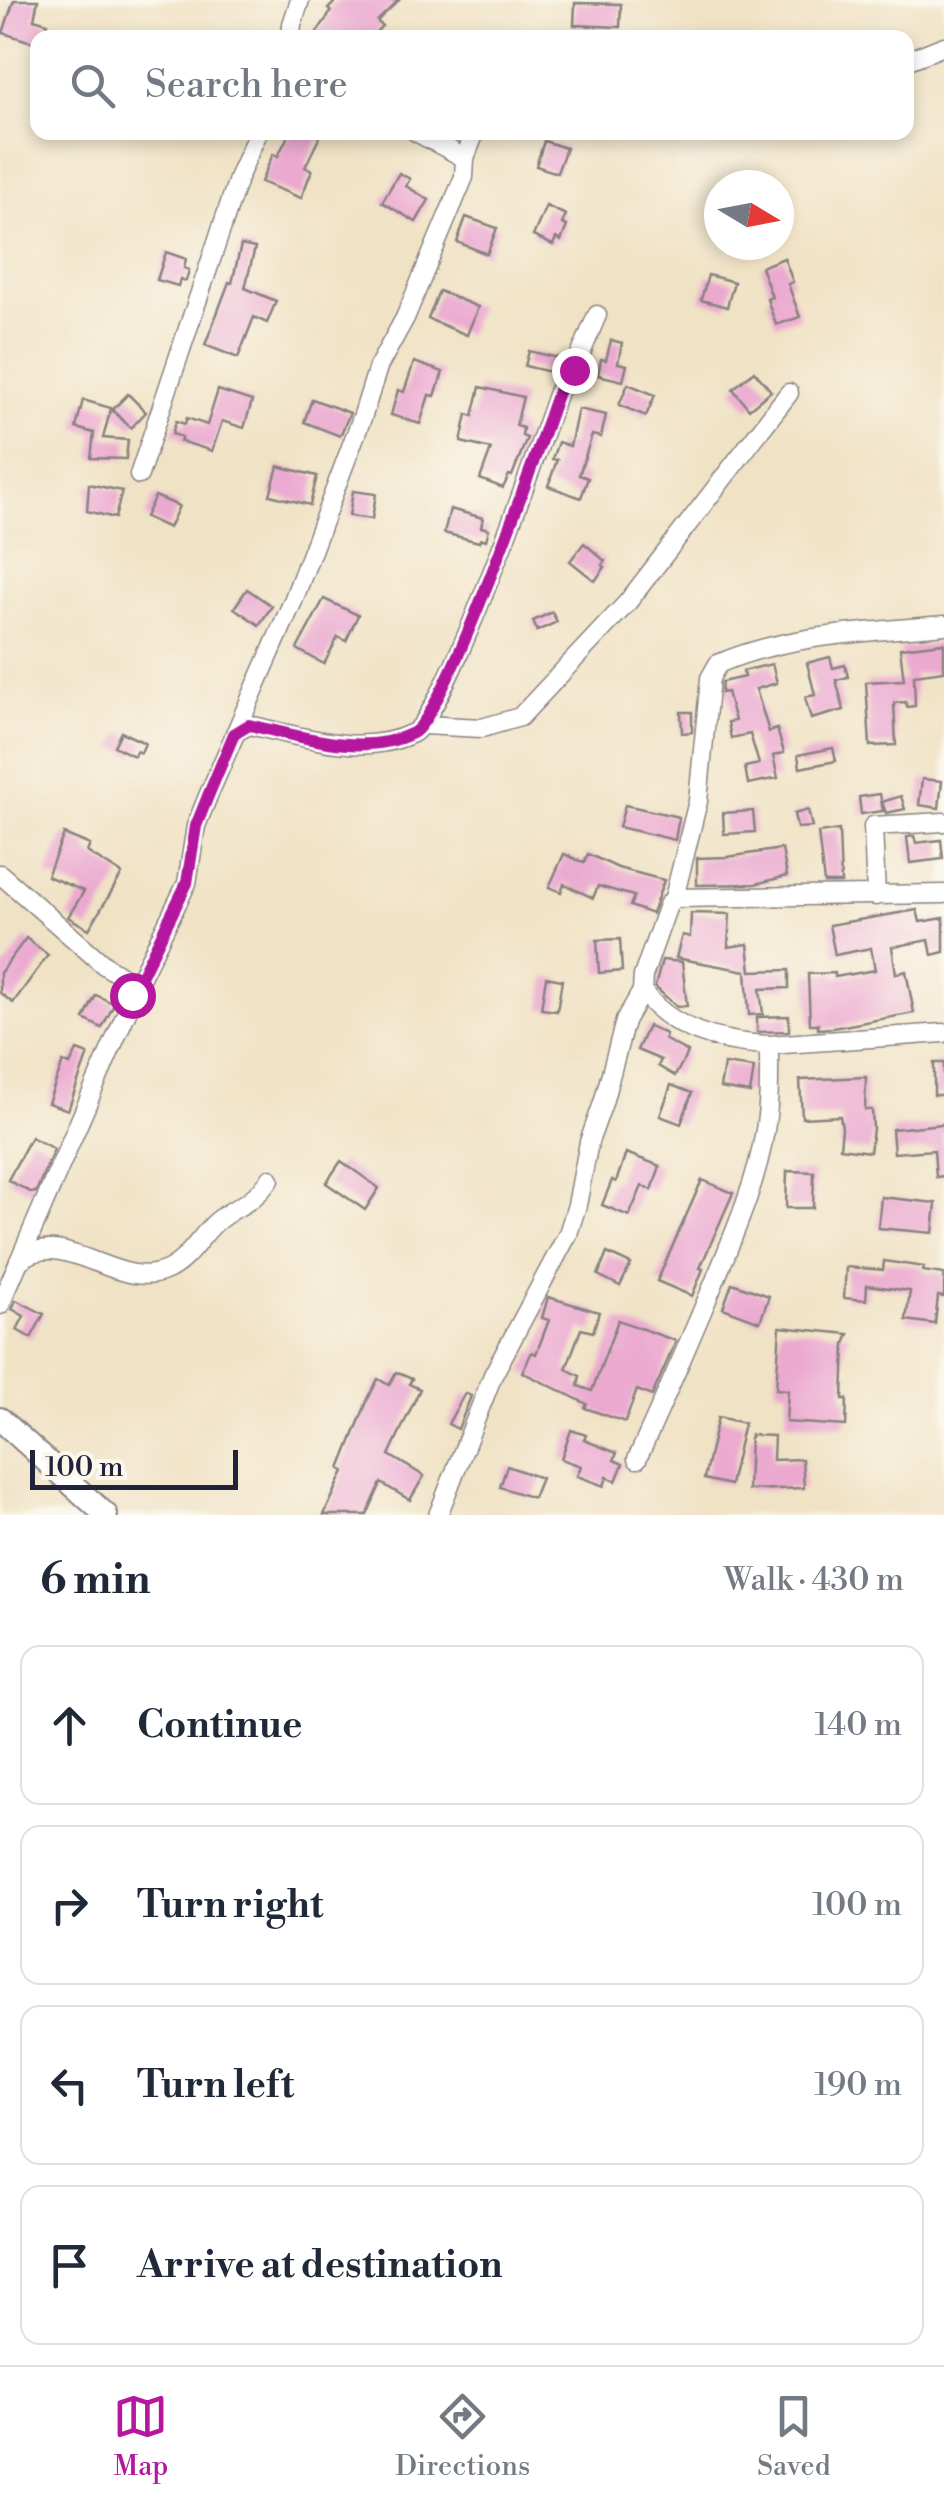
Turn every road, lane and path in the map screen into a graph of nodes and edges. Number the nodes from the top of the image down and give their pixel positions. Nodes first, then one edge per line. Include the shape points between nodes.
1 (300, 0) edge
2 (292, 30) edge
3 (944, 46) edge
4 (914, 58) edge
5 (255, 140) edge
6 (431, 140) edge
7 (472, 140) edge
8 (465, 158) junction
9 (596, 314) dead end
10 (789, 392) dead end
11 (139, 475) dead end
12 (944, 626) edge
13 (423, 725) junction
14 (234, 734) junction
15 (944, 822) edge
16 (0, 874) edge
17 (944, 894) edge
18 (876, 896) junction
19 (674, 898) junction
20 (642, 991) junction
21 (132, 995) junction
22 (944, 1033) edge
23 (768, 1045) junction
24 (270, 1179) dead end
25 (19, 1261) junction
26 (0, 1305) edge
27 (0, 1419) edge
28 (636, 1459) dead end
29 (106, 1515) edge
30 (438, 1515) edge

1 - 2 street
3 - 4 street
5 - 11 street
6 - 8 street
7 - 8 street
8 - 14 street via 458,193 378,367 293,601
9 - 13 street via 558,392 451,674
10 - 13 street via 627,603 520,716 482,728
12 - 19 street via 826,638 718,664 710,678 698,801
13 - 14 street via 381,742 334,744 249,725
14 - 21 street via 196,826 187,883
15 - 18 street via 873,826
16 - 21 street via 126,978
17 - 18 street
18 - 19 street
19 - 20 street
20 - 23 street via 665,1014 707,1036
20 - 30 street via 625,1021 568,1234 492,1375
21 - 25 street via 116,1046
22 - 23 street
23 - 28 street via 770,1082 755,1173
24 - 25 street via 256,1198 217,1221 164,1272 122,1274 58,1252 27,1254
25 - 26 street
27 - 29 main road

